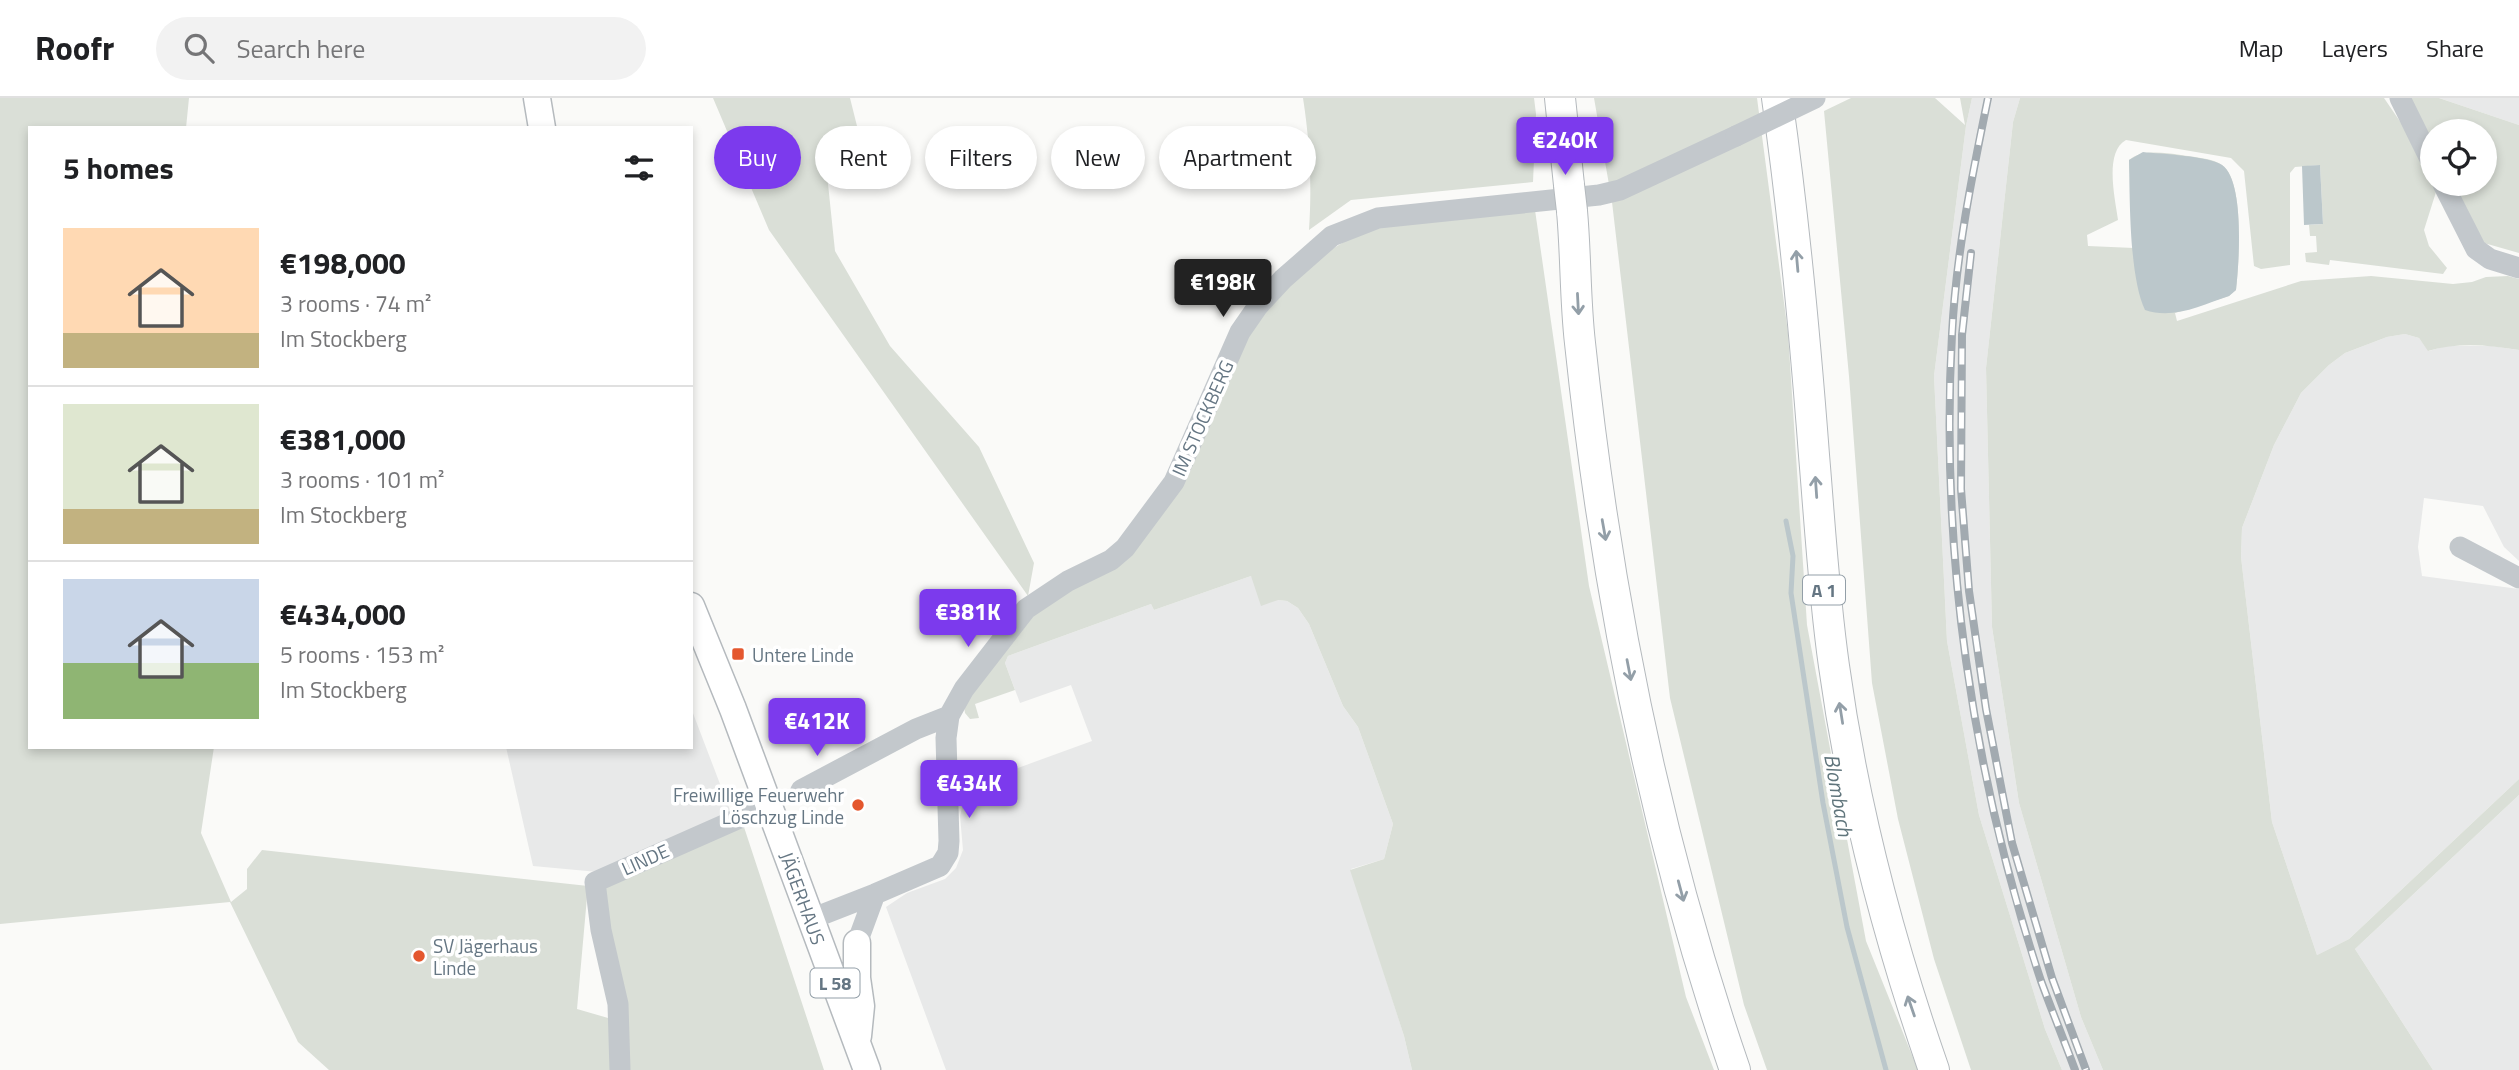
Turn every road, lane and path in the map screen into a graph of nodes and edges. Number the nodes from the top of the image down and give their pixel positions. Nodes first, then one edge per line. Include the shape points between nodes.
1 (537, 98) edge
2 (1560, 98) edge
3 (1777, 98) edge
4 (1815, 98) edge
5 (2400, 98) edge
6 (542, 126) edge
7 (2420, 139) edge
8 (2449, 196) edge
9 (2519, 268) edge
10 (2459, 547) dead end
11 (2519, 578) edge
12 (693, 611) edge
13 (949, 716) junction
14 (801, 790) dead end
15 (769, 805) junction
16 (875, 894) junction
17 (811, 919) junction
18 (857, 943) joint
19 (862, 1059) edge
20 (620, 1070) edge
21 (1735, 1070) edge
22 (1934, 1070) edge

1 - 6 main road
2 -> 21 highway via 1580,340 1599,496 1634,697 1662,823
22 -> 3 highway, A 1 via 1876,885 1834,667 1791,201
4 - 13 street, IM STOCKBERG, bridge via 1620,190 1378,218 1323,243 1283,279 1240,332 1174,482 1125,548 1026,609 964,689
5 - 7 street
8 - 9 street via 2476,249
10 - 11 street
12 - 15 main road, L 58
13 - 14 street
13 - 16 street, IM STOCKBERG via 948,853 940,866
15 - 17 main road, JÄGERHAUS / L 58
15 - 20 street, LINDE via 595,882 618,1004
16 - 17 street, IM STOCKBERG
16 - 18 street
17 - 19 main road, JÄGERHAUS / L 58
18 - 19 main road

